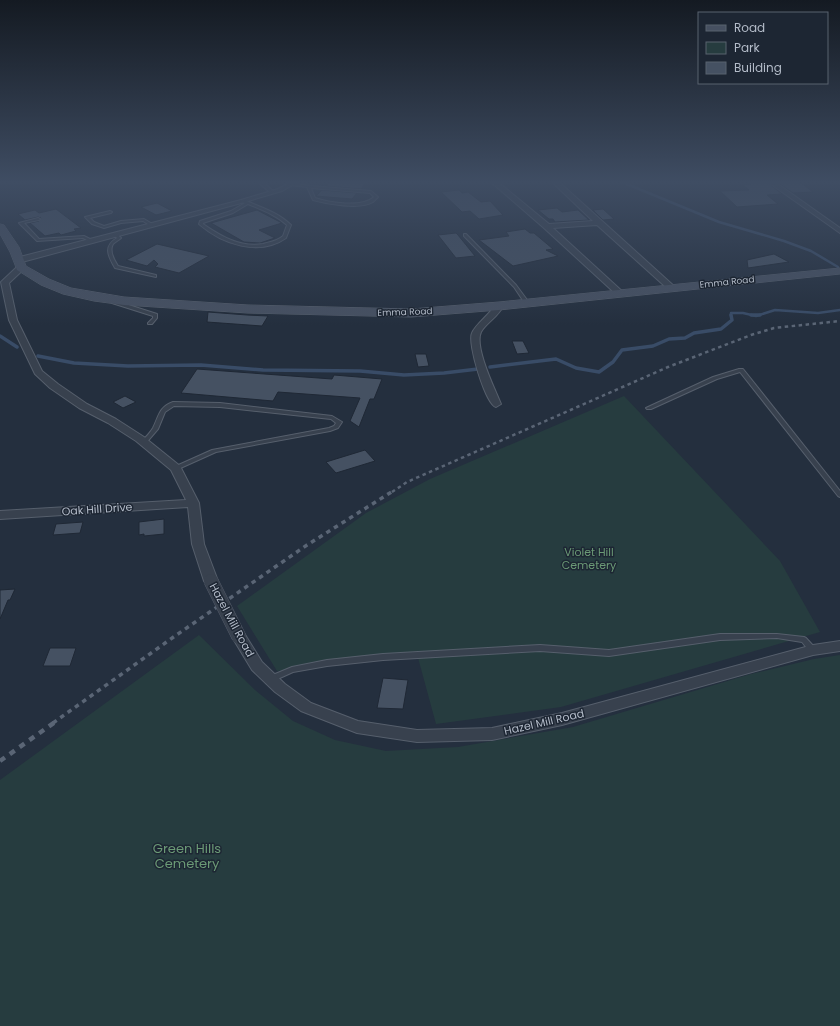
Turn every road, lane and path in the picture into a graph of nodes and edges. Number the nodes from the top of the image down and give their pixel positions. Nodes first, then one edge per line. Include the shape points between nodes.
1 (2, 230) edge
2 (28, 230) edge
3 (132, 230) edge
4 (210, 230) edge
5 (288, 230) edge
6 (551, 230) edge
7 (607, 230) edge
8 (115, 234) junction
9 (465, 235) dead end
10 (92, 241) junction
11 (20, 264) junction
12 (840, 271) edge
13 (155, 276) dead end
14 (671, 287) junction
15 (620, 293) junction
16 (114, 300) junction
17 (528, 304) junction
18 (499, 306) junction
19 (150, 323) dead end
20 (496, 404) dead end
21 (649, 408) dead end
22 (144, 442) junction
23 (176, 468) junction
24 (840, 495) edge
25 (193, 502) junction
26 (0, 515) edge
27 (840, 646) edge
28 (813, 650) junction
29 (271, 679) junction

1 - 11 street
2 - 10 lane via 38,240 84,238
3 - 8 street
4 - 5 lane via 244,247 282,240
6 - 15 street
7 - 14 street
8 - 10 street
8 - 13 lane via 118,238 110,247 116,267
9 - 17 lane via 515,286
10 - 11 street
11 - 16 street, Emma Road via 45,282 67,291
11 - 22 street, Hazel Mill Road via 5,282 13,320 38,372 83,406
12 - 14 street, Emma Road
14 - 15 street, Emma Road
15 - 17 street, Emma Road
16 - 18 street, Emma Road via 353,313 411,313
16 - 19 lane via 119,305 154,315 155,318
17 - 18 street, Emma Road
18 - 20 street via 495,315 476,332 474,340
21 - 24 lane via 715,378 741,370
22 - 23 street, Hazel Mill Road
22 - 23 lane via 155,429 162,411 166,406 173,404 220,405 332,418 339,422 336,427 330,429 214,451
23 - 25 street, Hazel Mill Road
25 - 26 street, Oak Hill Drive
25 - 29 street, Hazel Mill Road, bridge via 198,544 211,581 239,637 257,666
27 - 28 street, Hazel Mill Road
28 - 29 lane via 804,640 777,636 720,637 609,653 540,648 376,658 320,664 292,670
28 - 29 street, Hazel Mill Road via 562,719 492,734 417,736 357,727 306,707

